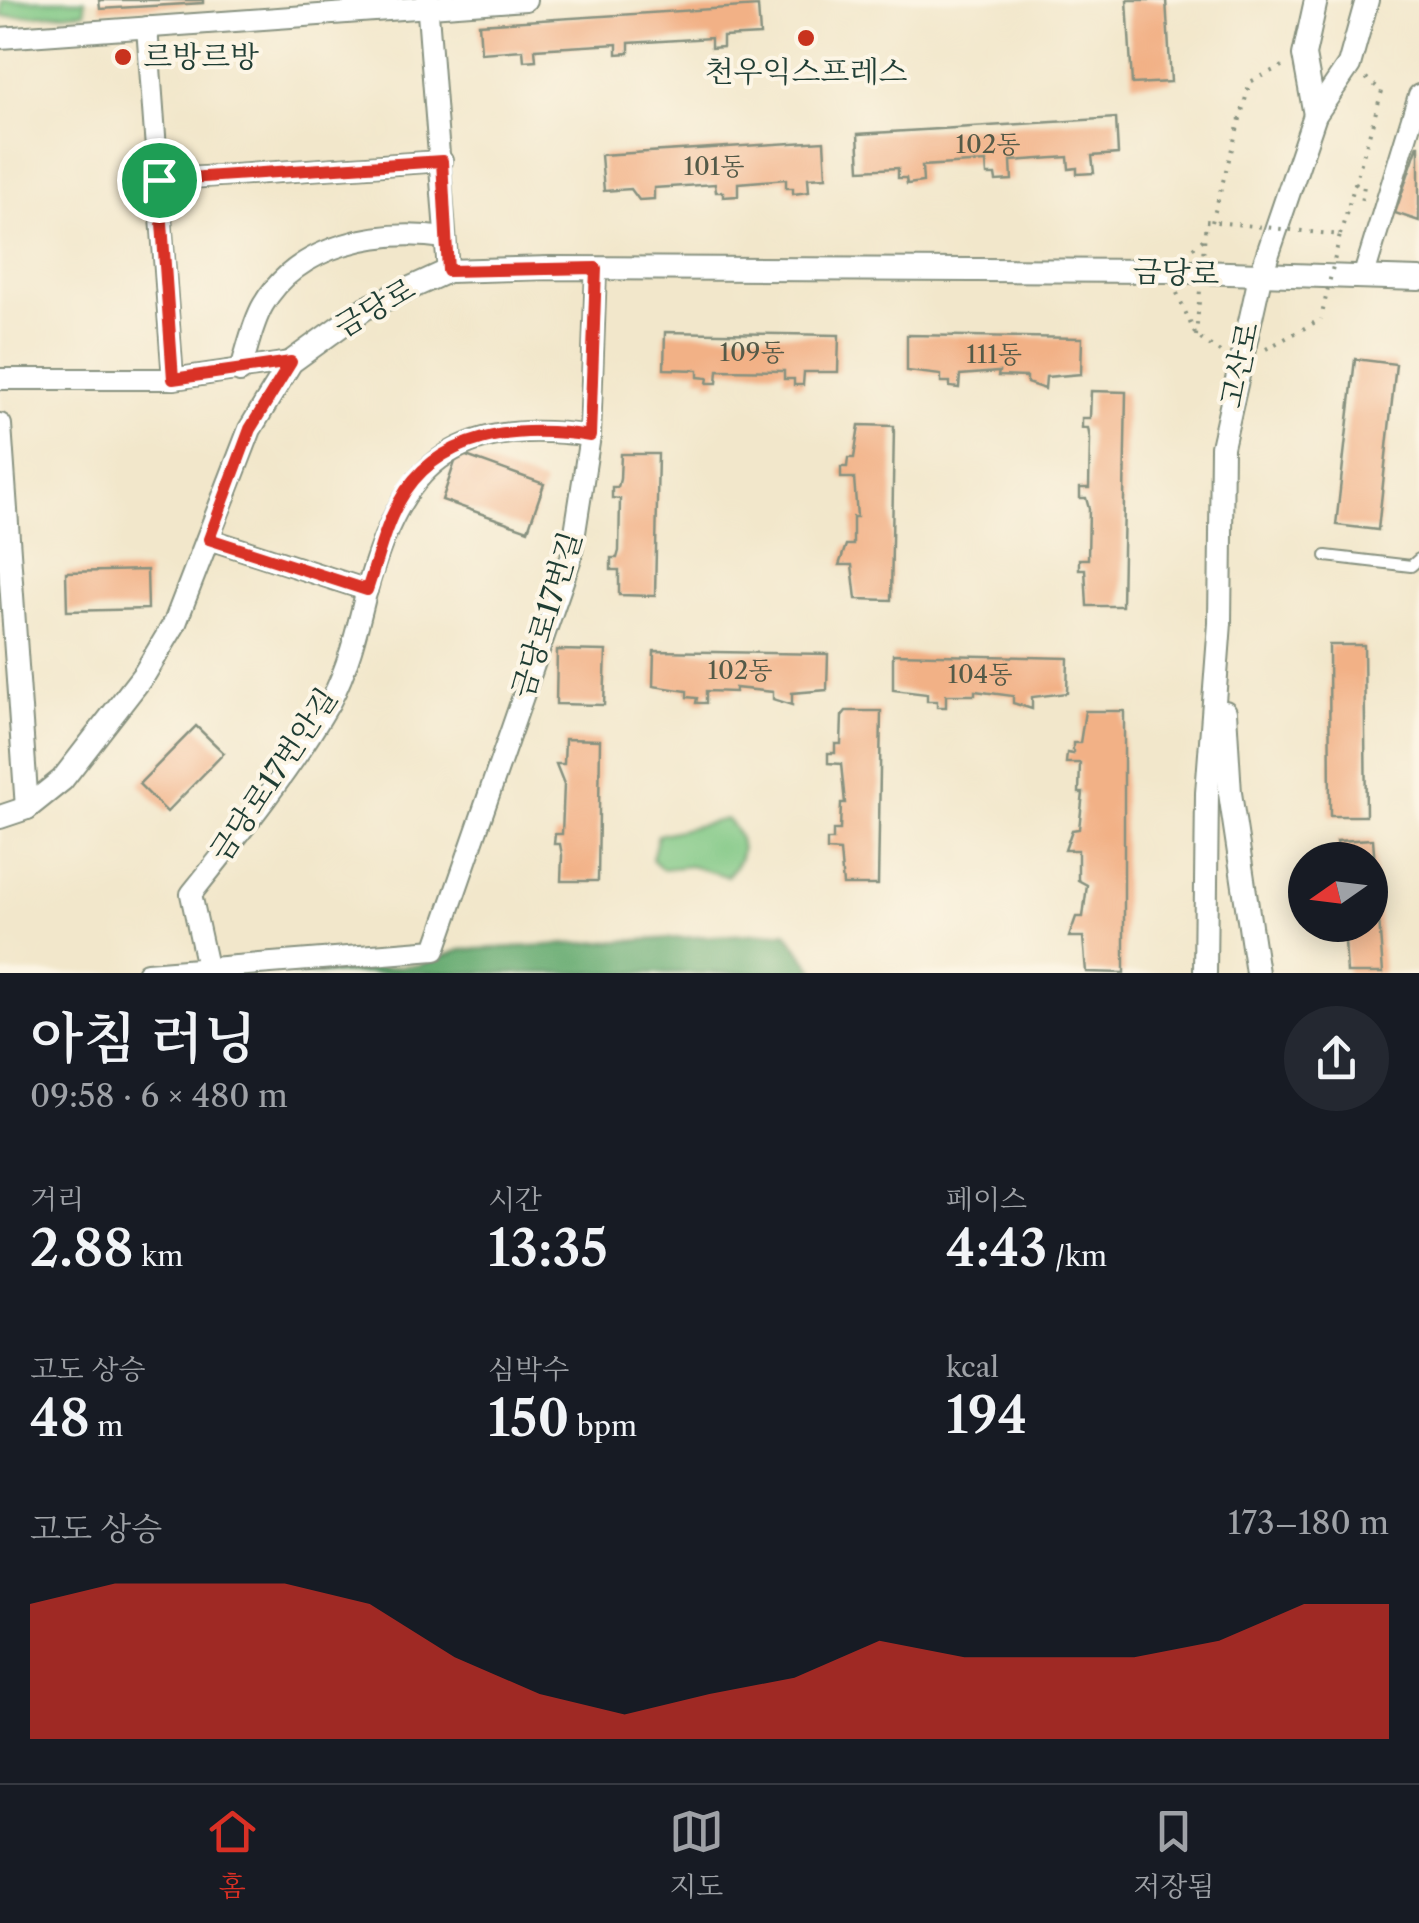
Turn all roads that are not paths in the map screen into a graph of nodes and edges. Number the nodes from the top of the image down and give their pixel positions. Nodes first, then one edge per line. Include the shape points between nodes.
1 (526, 0) edge
2 (1316, 0) edge
3 (1367, 0) edge
4 (427, 4) edge
5 (147, 27) junction
6 (0, 38) edge
7 (1419, 95) edge
8 (1315, 115) junction
9 (442, 161) junction
10 (159, 180) junction
11 (446, 238) junction
12 (596, 268) junction
13 (448, 271) junction
14 (1260, 277) junction
15 (1363, 278) junction
16 (1419, 279) edge
17 (291, 362) junction
18 (240, 372) junction
19 (0, 379) edge
20 (173, 379) junction
21 (0, 424) edge
22 (590, 436) junction
23 (209, 539) junction
24 (1326, 556) dead end
25 (1419, 560) edge
26 (367, 590) junction
27 (7, 611) edge
28 (1220, 623) junction
29 (27, 808) junction
30 (0, 817) edge
31 (208, 966) junction
32 (147, 973) edge
33 (1204, 973) edge
34 (1258, 973) edge

1 - 4 street
2 - 8 street, 고산로 via 1304,55
3 - 8 street, 고산로 via 1349,64
4 - 5 street
4 - 9 street
5 - 6 street
5 - 10 street
7 - 15 street
8 - 14 street, 고산로
9 - 10 street
9 - 11 street
10 - 20 street
11 - 13 street
11 - 18 street via 407,233 322,252 263,304
12 - 13 street, 금당로
12 - 14 street, 금당로
12 - 22 street, 금당로17번길
13 - 17 street, 금당로 via 364,308
14 - 15 street, 금당로
14 - 28 street, 고산로 via 1222,447
15 - 16 street, 금당로
17 - 18 street
17 - 23 street, 금당로 via 250,429
18 - 20 street
19 - 20 street
21 - 27 street
22 - 26 street, 금당로17번안길 via 494,433 436,457 399,501
22 - 31 street, 금당로17번길 via 571,558 435,950
23 - 26 street
23 - 29 street, 금당로 via 175,622 145,673 62,780
24 - 25 lane via 1411,566
26 - 31 street, 금당로17번안길 via 330,700 191,894
27 - 29 street
28 - 33 street, 고산로 via 1207,793
28 - 34 street, 고산로 via 1230,793
29 - 30 street, 금당로
31 - 32 street

